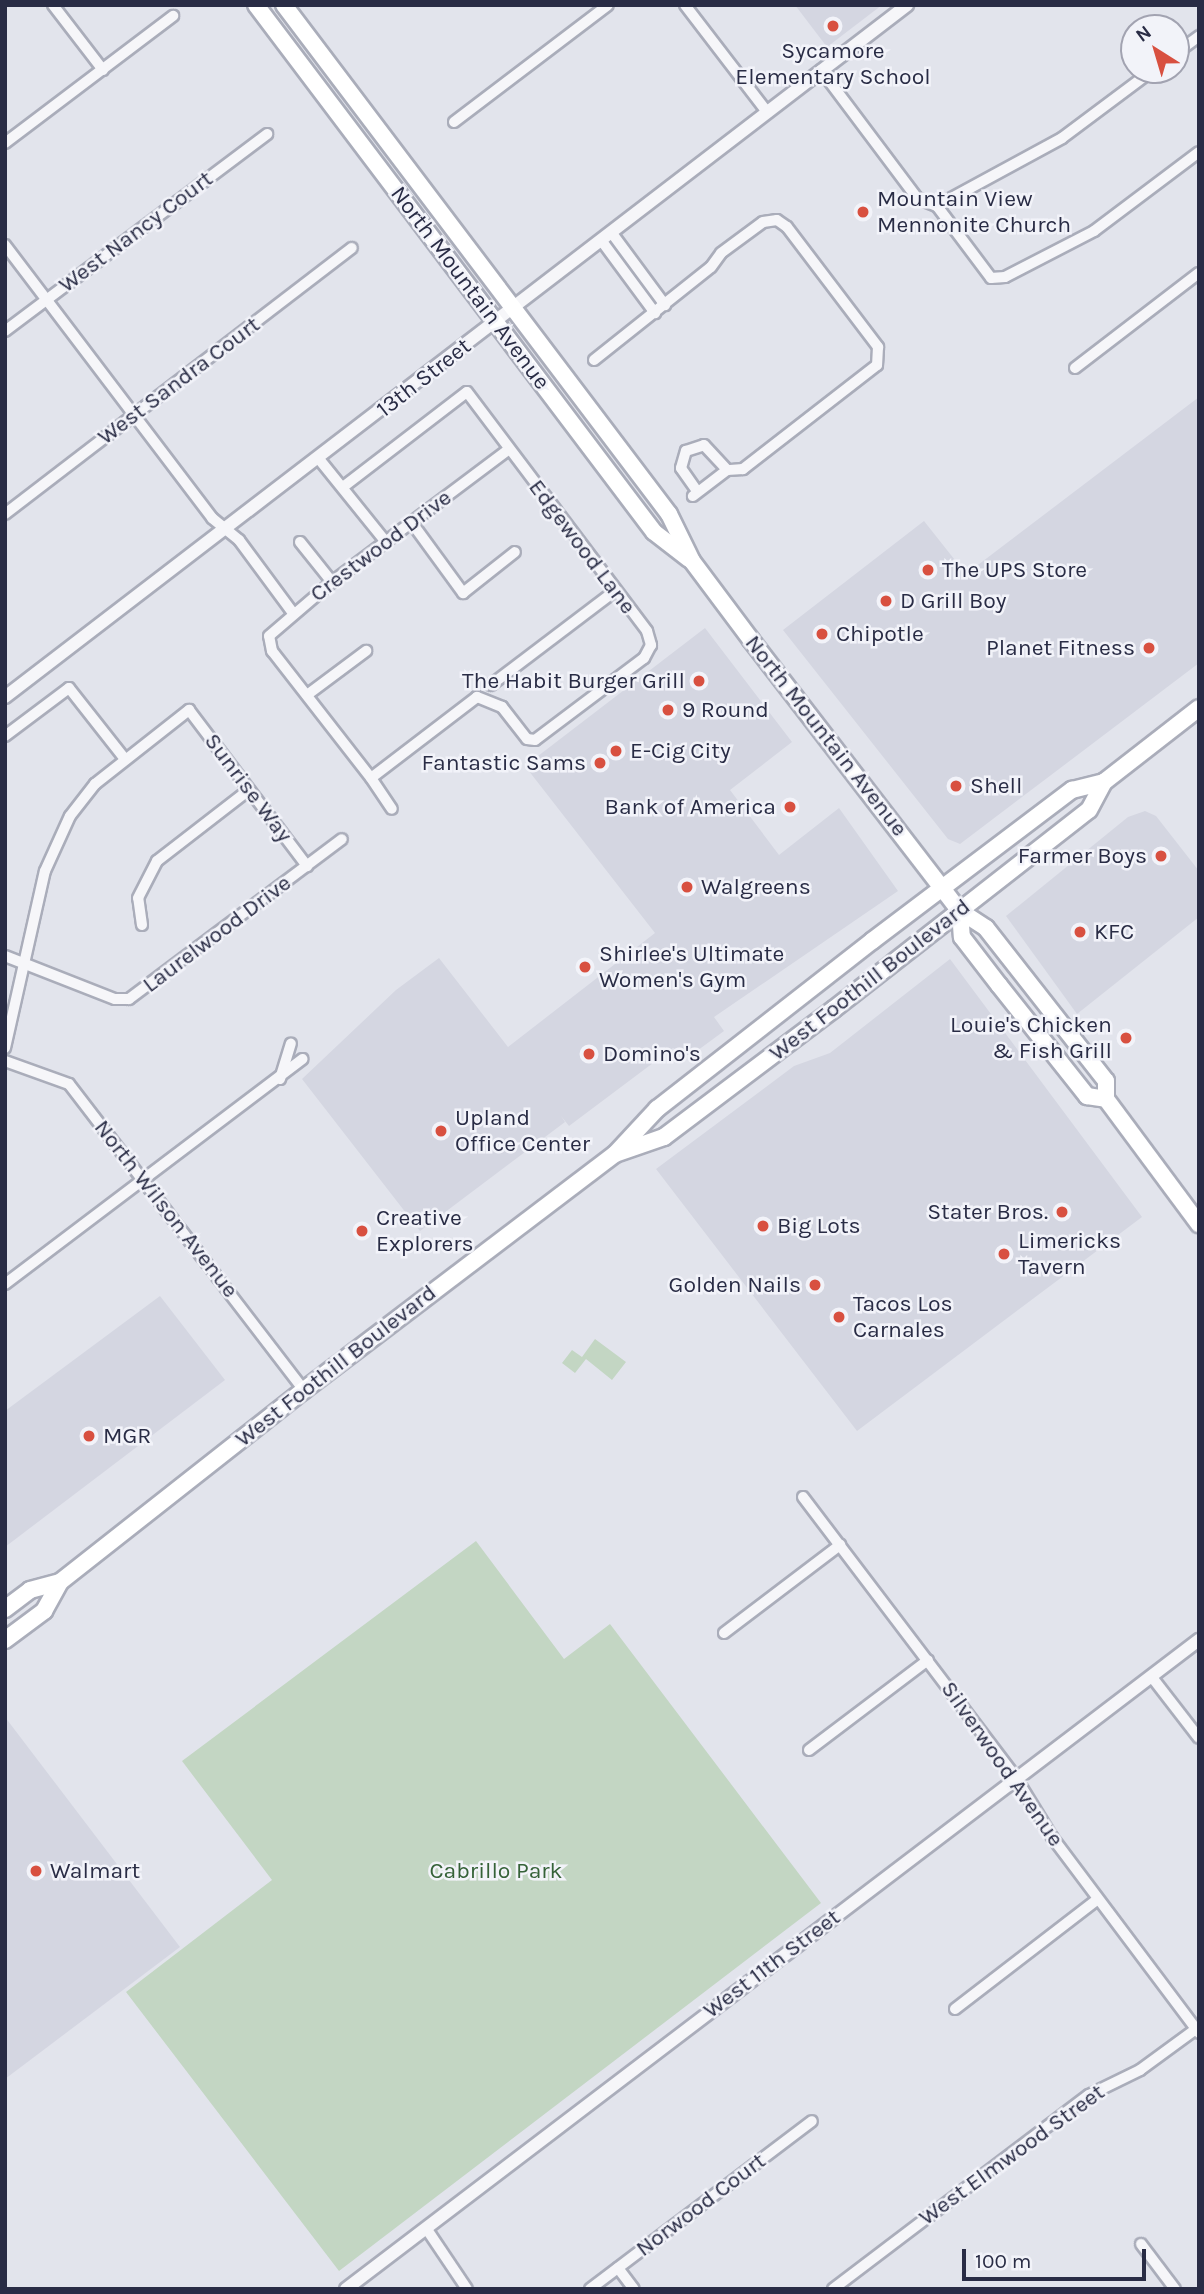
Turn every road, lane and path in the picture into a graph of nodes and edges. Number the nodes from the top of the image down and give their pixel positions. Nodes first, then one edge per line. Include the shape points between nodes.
1 (53, 5) edge
2 (256, 5) edge
3 (284, 5) edge
4 (608, 5) edge
5 (685, 5) edge
6 (907, 5) edge
7 (173, 16) dead end
8 (103, 70) junction
9 (821, 70) junction
10 (1134, 84) edge
11 (767, 113) junction
12 (454, 122) dead end
13 (267, 134) dead end
14 (5, 143) edge
15 (1199, 152) edge
16 (937, 206) junction
17 (606, 236) junction
18 (5, 245) edge
19 (352, 248) dead end
20 (1199, 273) edge
21 (46, 300) junction
22 (665, 305) junction
23 (513, 308) junction
24 (655, 313) junction
25 (496, 322) junction
26 (5, 331) edge
27 (594, 360) dead end
28 (1074, 368) dead end
29 (134, 415) junction
30 (509, 450) junction
31 (319, 459) junction
32 (727, 470) junction
33 (343, 487) junction
34 (5, 514) edge
35 (412, 523) junction
36 (226, 529) junction
37 (300, 541) dead end
38 (386, 542) junction
39 (515, 552) dead end
40 (692, 561) junction
41 (332, 582) junction
42 (615, 591) junction
43 (293, 613) junction
44 (366, 651) dead end
45 (491, 685) dead end
46 (307, 695) junction
47 (5, 697) edge
48 (1199, 708) edge
49 (5, 736) edge
50 (124, 758) junction
51 (370, 778) junction
52 (1104, 782) junction
53 (249, 790) junction
54 (392, 810) dead end
55 (342, 839) dead end
56 (307, 866) junction
57 (943, 888) junction
58 (960, 911) junction
59 (142, 925) dead end
60 (5, 956) edge
61 (25, 965) junction
62 (291, 1044) dead end
63 (5, 1048) edge
64 (303, 1059) dead end
65 (5, 1062) edge
66 (280, 1080) junction
67 (1106, 1099) junction
68 (615, 1154) junction
69 (145, 1181) junction
70 (1199, 1224) edge
71 (5, 1284) edge
72 (304, 1390) junction
73 (803, 1497) dead end
74 (840, 1545) junction
75 (60, 1582) junction
76 (22, 1596) junction
77 (5, 1608) edge
78 (5, 1620) edge
79 (724, 1633) dead end
80 (5, 1640) edge
81 (1199, 1640) edge
82 (928, 1660) junction
83 (1151, 1676) junction
84 (1199, 1738) edge
85 (809, 1750) dead end
86 (1016, 1778) junction
87 (1098, 1899) junction
88 (956, 2009) dead end
89 (1197, 2031) edge
90 (812, 2121) dead end
91 (426, 2228) junction
92 (1141, 2244) dead end
93 (618, 2268) junction
94 (346, 2289) edge
95 (467, 2289) edge
96 (590, 2289) edge
97 (634, 2289) edge
98 (833, 2289) edge
99 (1175, 2289) edge

1 - 8 street
2 - 25 main road, North Mountain Avenue
3 - 23 main road, North Mountain Avenue
4 - 12 street
5 - 11 street
6 - 9 street, 13th Street
7 - 8 street
8 - 14 street
9 - 11 street, 13th Street
9 - 16 street via 917,198
10 - 16 street via 1062,138
11 - 17 street, 13th Street
13 - 21 street, West Nancy Court
15 - 16 street via 1094,231 1005,277 991,278
17 - 22 street
17 - 23 street, 13th Street
17 - 24 street
18 - 21 street
19 - 29 street, West Sandra Court
20 - 28 street
21 - 26 street, West Nancy Court
21 - 29 street
22 - 24 street
22 - 32 street via 711,267 720,253 763,222 777,220 878,347 877,365 743,469
23 - 25 street, 13th Street
23 - 40 main road, North Mountain Avenue via 669,514
24 - 27 street
25 - 31 street, 13th Street
25 - 40 main road, North Mountain Avenue via 654,532
29 - 34 street, West Sandra Court
29 - 36 street via 212,518
30 - 33 street, Edgewood Lane via 467,392
30 - 35 street, Crestwood Drive
30 - 42 street, Edgewood Lane
31 - 33 street
31 - 36 street, 13th Street
32 - 32 street via 695,494 681,468 686,451 704,445
33 - 38 street
35 - 38 street, Crestwood Drive
35 - 39 street via 463,593
36 - 43 street
36 - 47 street, 13th Street
37 - 41 street
38 - 41 street, Crestwood Drive
40 - 57 main road, North Mountain Avenue
41 - 43 street, Crestwood Drive
42 - 45 street
42 - 51 street, Edgewood Lane via 647,631 651,645 644,658 535,740 527,739 502,707 477,697
43 - 46 street, Crestwood Drive via 270,636 272,650
44 - 46 street
46 - 51 street
48 - 52 main road, West Foothill Boulevard
49 - 50 street via 69,688
50 - 53 street, Sunrise Way via 189,710
50 - 61 street via 94,784 55,845
51 - 54 street
52 - 57 main road, West Foothill Boulevard via 1072,790
52 - 58 main road, West Foothill Boulevard via 1089,810
53 - 56 street, Sunrise Way
53 - 59 street via 157,861 138,898
55 - 56 street, Laurelwood Drive
56 - 61 street, Laurelwood Drive via 129,999 115,999
57 - 58 main road, North Mountain Avenue
57 - 68 main road, West Foothill Boulevard via 657,1109
58 - 67 main road, North Mountain Avenue via 986,928 1106,1081
58 - 67 main road, North Mountain Avenue via 962,937 969,947 1087,1096
58 - 68 main road, West Foothill Boulevard via 664,1137
60 - 61 street, Laurelwood Drive
61 - 63 street
62 - 66 street
64 - 66 street
65 - 69 street, North Wilson Avenue via 69,1084
66 - 69 street
67 - 70 main road, North Mountain Avenue
68 - 72 main road, West Foothill Boulevard
69 - 71 street
69 - 72 street, North Wilson Avenue
72 - 75 main road, West Foothill Boulevard
73 - 74 street, Silverwood Avenue
74 - 79 street
74 - 82 street, Silverwood Avenue
75 - 76 main road, West Foothill Boulevard
75 - 80 main road, West Foothill Boulevard via 44,1611
76 - 77 main road, West Foothill Boulevard
76 - 78 main road
81 - 83 street, West 11th Street
82 - 85 street
82 - 86 street, Silverwood Avenue
83 - 84 street
83 - 86 street, West 11th Street
86 - 87 street, Silverwood Avenue
86 - 91 street, West 11th Street
87 - 88 street
87 - 89 street, Silverwood Avenue
89 - 98 street, West Elmwood Street via 1140,2070 1089,2095
90 - 93 street, Norwood Court
91 - 94 street, West 11th Street
91 - 95 street
92 - 99 street
93 - 96 street, Norwood Court
93 - 97 street

